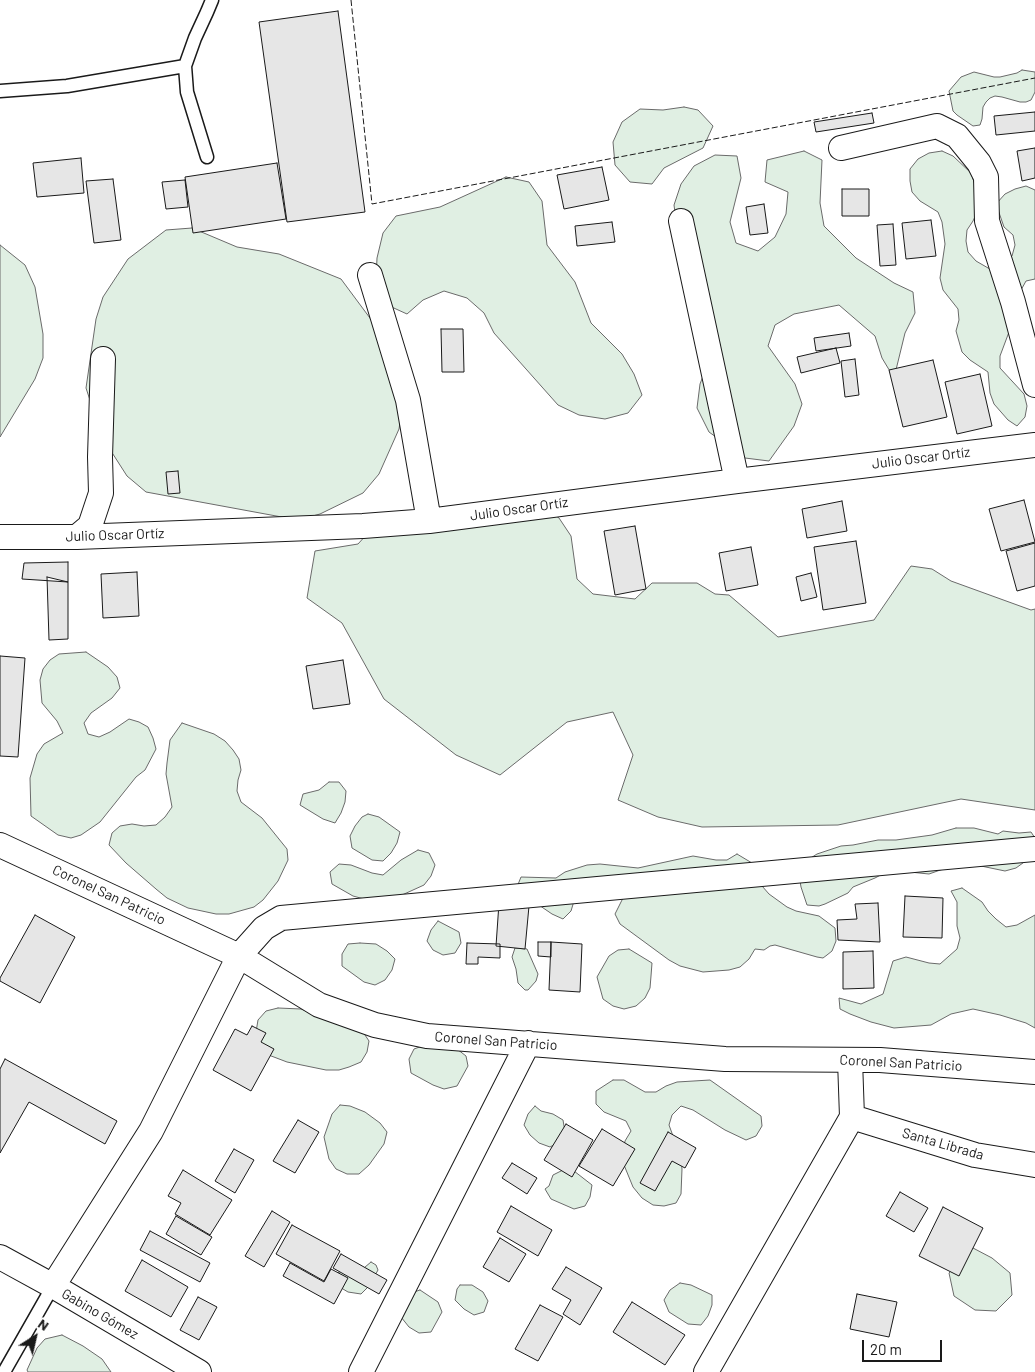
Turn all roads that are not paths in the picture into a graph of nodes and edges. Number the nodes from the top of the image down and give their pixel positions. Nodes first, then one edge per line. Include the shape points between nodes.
1 (212, 0) edge
2 (185, 66) junction
3 (0, 91) edge
4 (841, 148) dead end
5 (206, 157) dead end
6 (681, 221) dead end
7 (370, 275) dead end
8 (103, 359) dead end
9 (1035, 385) edge
10 (1035, 445) edge
11 (737, 480) junction
12 (429, 522) junction
13 (0, 537) edge
14 (77, 537) junction
15 (0, 845) edge
16 (1035, 849) edge
17 (239, 956) junction
18 (528, 1043) junction
19 (850, 1060) junction
20 (1035, 1072) edge
21 (852, 1117) junction
22 (1035, 1165) edge
23 (0, 1257) edge
24 (53, 1286) junction
25 (4, 1372) edge
26 (199, 1372) edge
27 (361, 1372) edge
28 (706, 1372) edge

1 - 2 lane
2 - 3 lane via 67,86
2 - 5 lane via 187,92
4 - 9 street via 937,126 957,136 979,163 986,178 988,221
6 - 11 street
7 - 12 street via 408,400
8 - 14 street via 101,493 90,526
10 - 11 street, Julio Oscar Ortíz
11 - 12 street, Julio Oscar Ortíz
12 - 14 street, Julio Oscar Ortíz
13 - 14 street, Julio Oscar Ortíz
15 - 17 street, Coronel San Patricio
16 - 17 street via 281,918 264,928
17 - 18 street, Coronel San Patricio via 319,1005 375,1025 428,1036
17 - 24 street via 151,1131
18 - 19 street, Coronel San Patricio via 726,1059
18 - 27 street
19 - 20 street, Coronel San Patricio
19 - 21 street
21 - 22 street, Santa Librada via 974,1155
21 - 28 street
23 - 24 street, Gabino Gómez
24 - 25 lane
24 - 26 street, Gabino Gómez

